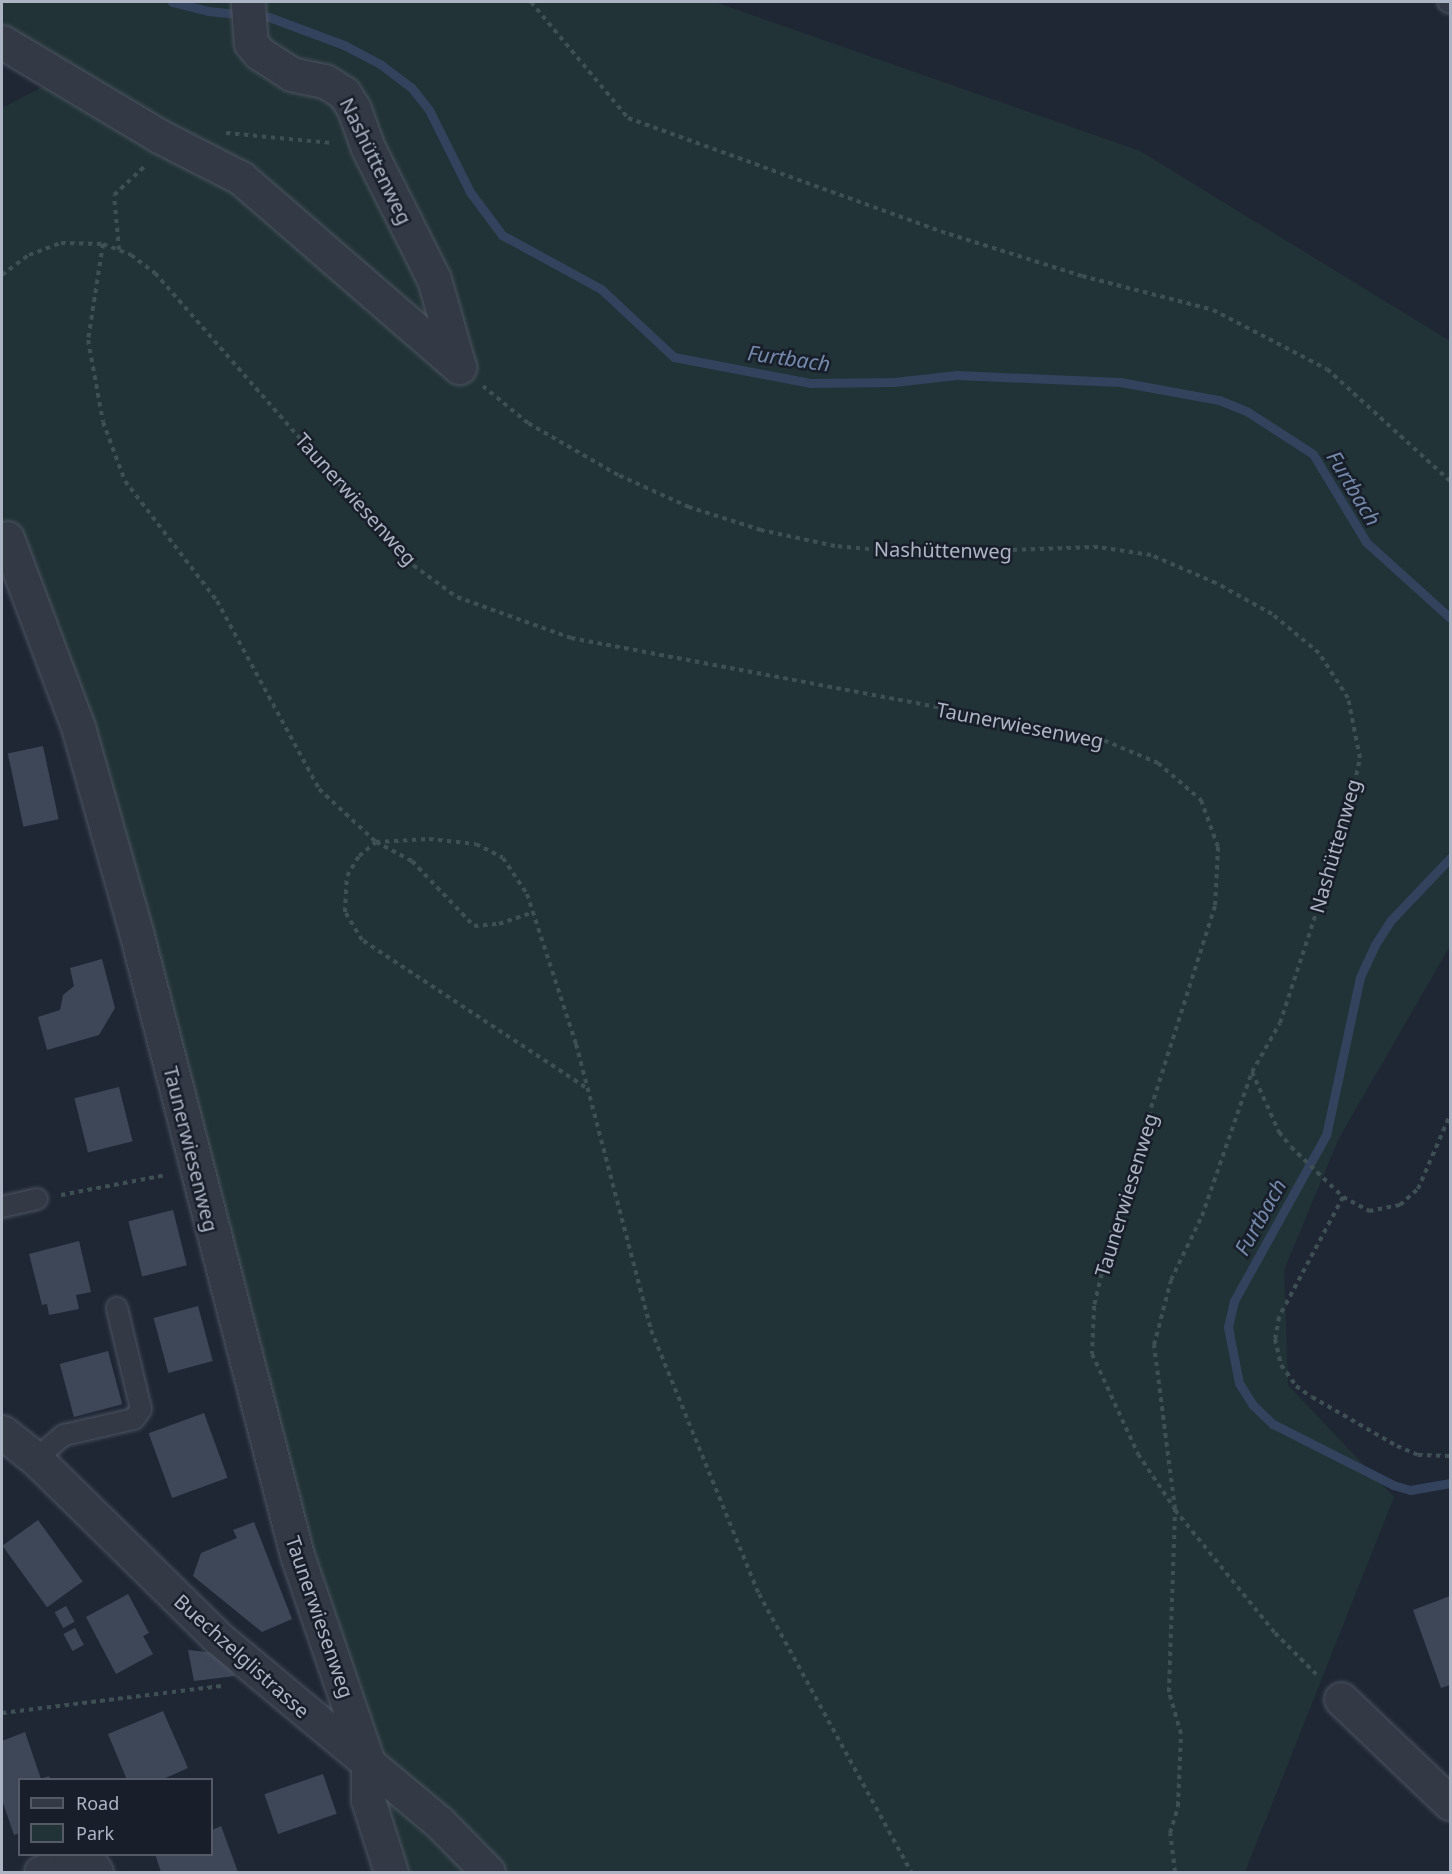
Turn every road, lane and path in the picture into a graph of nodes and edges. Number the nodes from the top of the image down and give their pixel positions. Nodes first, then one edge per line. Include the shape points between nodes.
1 (531, 2) edge
2 (248, 16) dead end
3 (2, 42) edge
4 (176, 145) junction
5 (368, 148) junction
6 (103, 244) junction
7 (119, 250) junction
8 (2, 275) edge
9 (459, 367) junction
10 (1450, 481) edge
11 (7, 538) dead end
12 (376, 842) junction
13 (533, 912) junction
14 (1252, 1072) junction
15 (585, 1087) junction
16 (1450, 1115) edge
17 (196, 1169) junction
18 (1343, 1197) junction
19 (37, 1199) joint
20 (2, 1207) edge
21 (117, 1308) dead end
22 (2, 1432) edge
23 (1450, 1456) edge
24 (36, 1459) junction
25 (1175, 1509) junction
26 (236, 1684) dead end
27 (1341, 1698) joint
28 (2, 1713) edge
29 (368, 1762) junction
30 (1450, 1803) edge
31 (41, 1872) edge
32 (96, 1872) edge
33 (391, 1872) edge
34 (488, 1872) edge
35 (911, 1872) edge
36 (1175, 1872) edge

1 - 10 path via 628,118 949,234 1082,276 1213,310 1327,369
2 - 5 street, Nashüttenweg via 251,43 259,53 291,74 325,81 344,93
3 - 4 street
4 - 5 path via 232,132
4 - 7 path via 151,160 114,195
4 - 9 street via 241,178
5 - 9 street, Nashüttenweg via 434,279
6 - 7 path, Taunerwiesenweg
6 - 8 path, Taunerwiesenweg via 61,243 28,255
6 - 12 path via 88,340 103,422 125,481 217,601 319,789
7 - 25 path, Taunerwiesenweg via 155,273 406,560 457,597 571,638 1096,737 1158,763 1200,800 1218,847 1215,906 1112,1230 1094,1306 1092,1354 1138,1454
9 - 14 path, Nashüttenweg via 528,423 618,475 689,507 761,530 835,546 914,553 1098,547 1151,555 1216,583 1272,614 1319,653 1348,698 1360,758 1347,819 1280,1023
11 - 17 street, Taunerwiesenweg via 78,727 136,932
12 - 13 path via 412,861 474,926 499,924
12 - 13 path via 429,839 476,844 503,858 527,894
12 - 15 path via 358,856 346,876 345,912 362,940
13 - 15 path via 576,1044
14 - 18 path via 1279,1132
14 - 25 path via 1202,1216 1171,1280 1154,1344
15 - 35 path via 651,1329 759,1594
16 - 18 path via 1418,1189 1400,1204 1369,1212
17 - 19 path
17 - 29 street, Taunerwiesenweg via 297,1555
18 - 23 path via 1279,1317 1275,1339 1281,1365 1296,1386 1397,1446 1418,1455
19 - 20 lane
21 - 24 lane via 141,1409 134,1419 64,1435
22 - 24 street, Buechzelglistrasse
24 - 29 street, Buechzelglistrasse via 217,1636
25 - 27 path, Taunerwiesenweg via 1275,1633
25 - 36 path via 1169,1692 1181,1734 1178,1806 1170,1833
26 - 28 path
27 - 30 street
29 - 33 street via 368,1800
29 - 34 street, Buechzelglistrasse via 439,1822
31 - 32 street via 70,1862 93,1866

